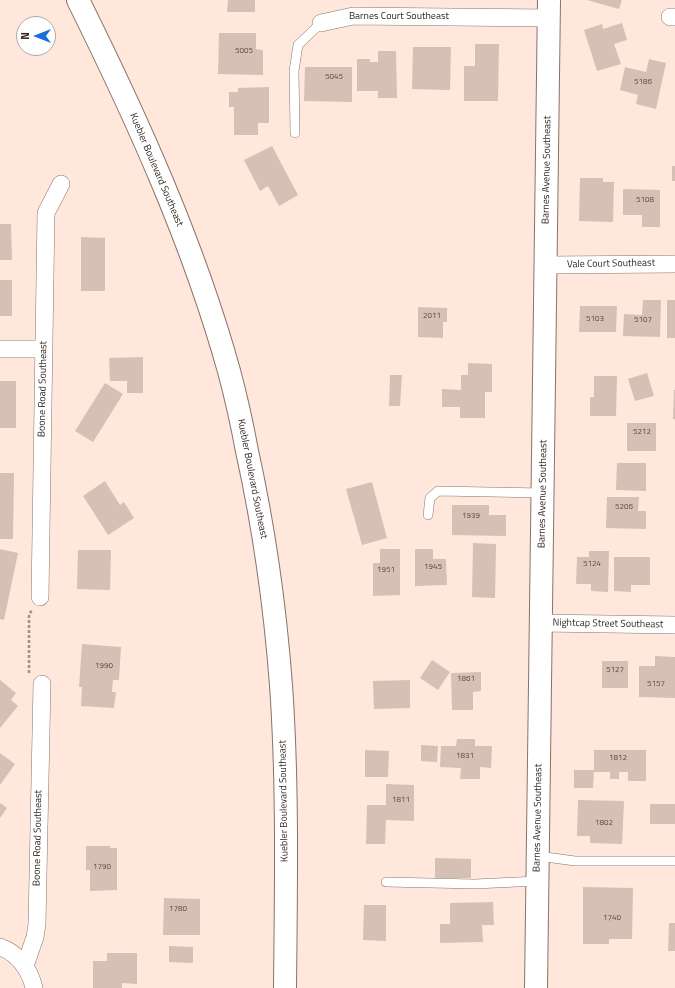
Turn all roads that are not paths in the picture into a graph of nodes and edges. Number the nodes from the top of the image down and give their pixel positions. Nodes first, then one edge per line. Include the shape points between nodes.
1 (78, 0) edge
2 (549, 9) edge
3 (321, 23) joint
4 (295, 133) dead end
5 (61, 184) dead end
6 (675, 264) edge
7 (546, 265) junction
8 (44, 348) junction
9 (0, 349) edge
10 (543, 493) junction
11 (428, 515) dead end
12 (40, 597) road end
13 (541, 624) junction
14 (675, 625) edge
15 (42, 684) road end
16 (538, 856) junction
17 (675, 861) edge
18 (538, 881) junction
19 (386, 882) dead end
20 (0, 947) edge
21 (25, 966) junction
22 (34, 988) edge
23 (286, 988) edge
24 (536, 988) edge

1 - 23 main road, Kuebler Boulevard Southeast via 146,144 208,301 230,372 256,493 274,610 281,687
2 - 3 street, Barnes Court Southeast via 353,16
2 - 7 main road, Barnes Avenue Southeast
3 - 4 lane, Barnes Court Southeast via 298,45 294,72
5 - 8 street, Boone Road Southeast via 46,213
6 - 7 street, Vale Court Southeast
7 - 10 main road, Barnes Avenue Southeast
8 - 9 street
8 - 12 street, Boone Road Southeast
10 - 11 lane via 438,491 430,498
10 - 13 main road, Barnes Avenue Southeast
13 - 14 street, Nightcap Street Southeast
13 - 16 main road, Barnes Avenue Southeast
15 - 21 street, Boone Road Southeast via 37,924 36,937
16 - 17 lane via 575,861
16 - 18 main road, Barnes Avenue Southeast
18 - 19 lane via 475,884
18 - 24 main road, Barnes Avenue Southeast
20 - 21 street via 13,954
21 - 22 street

